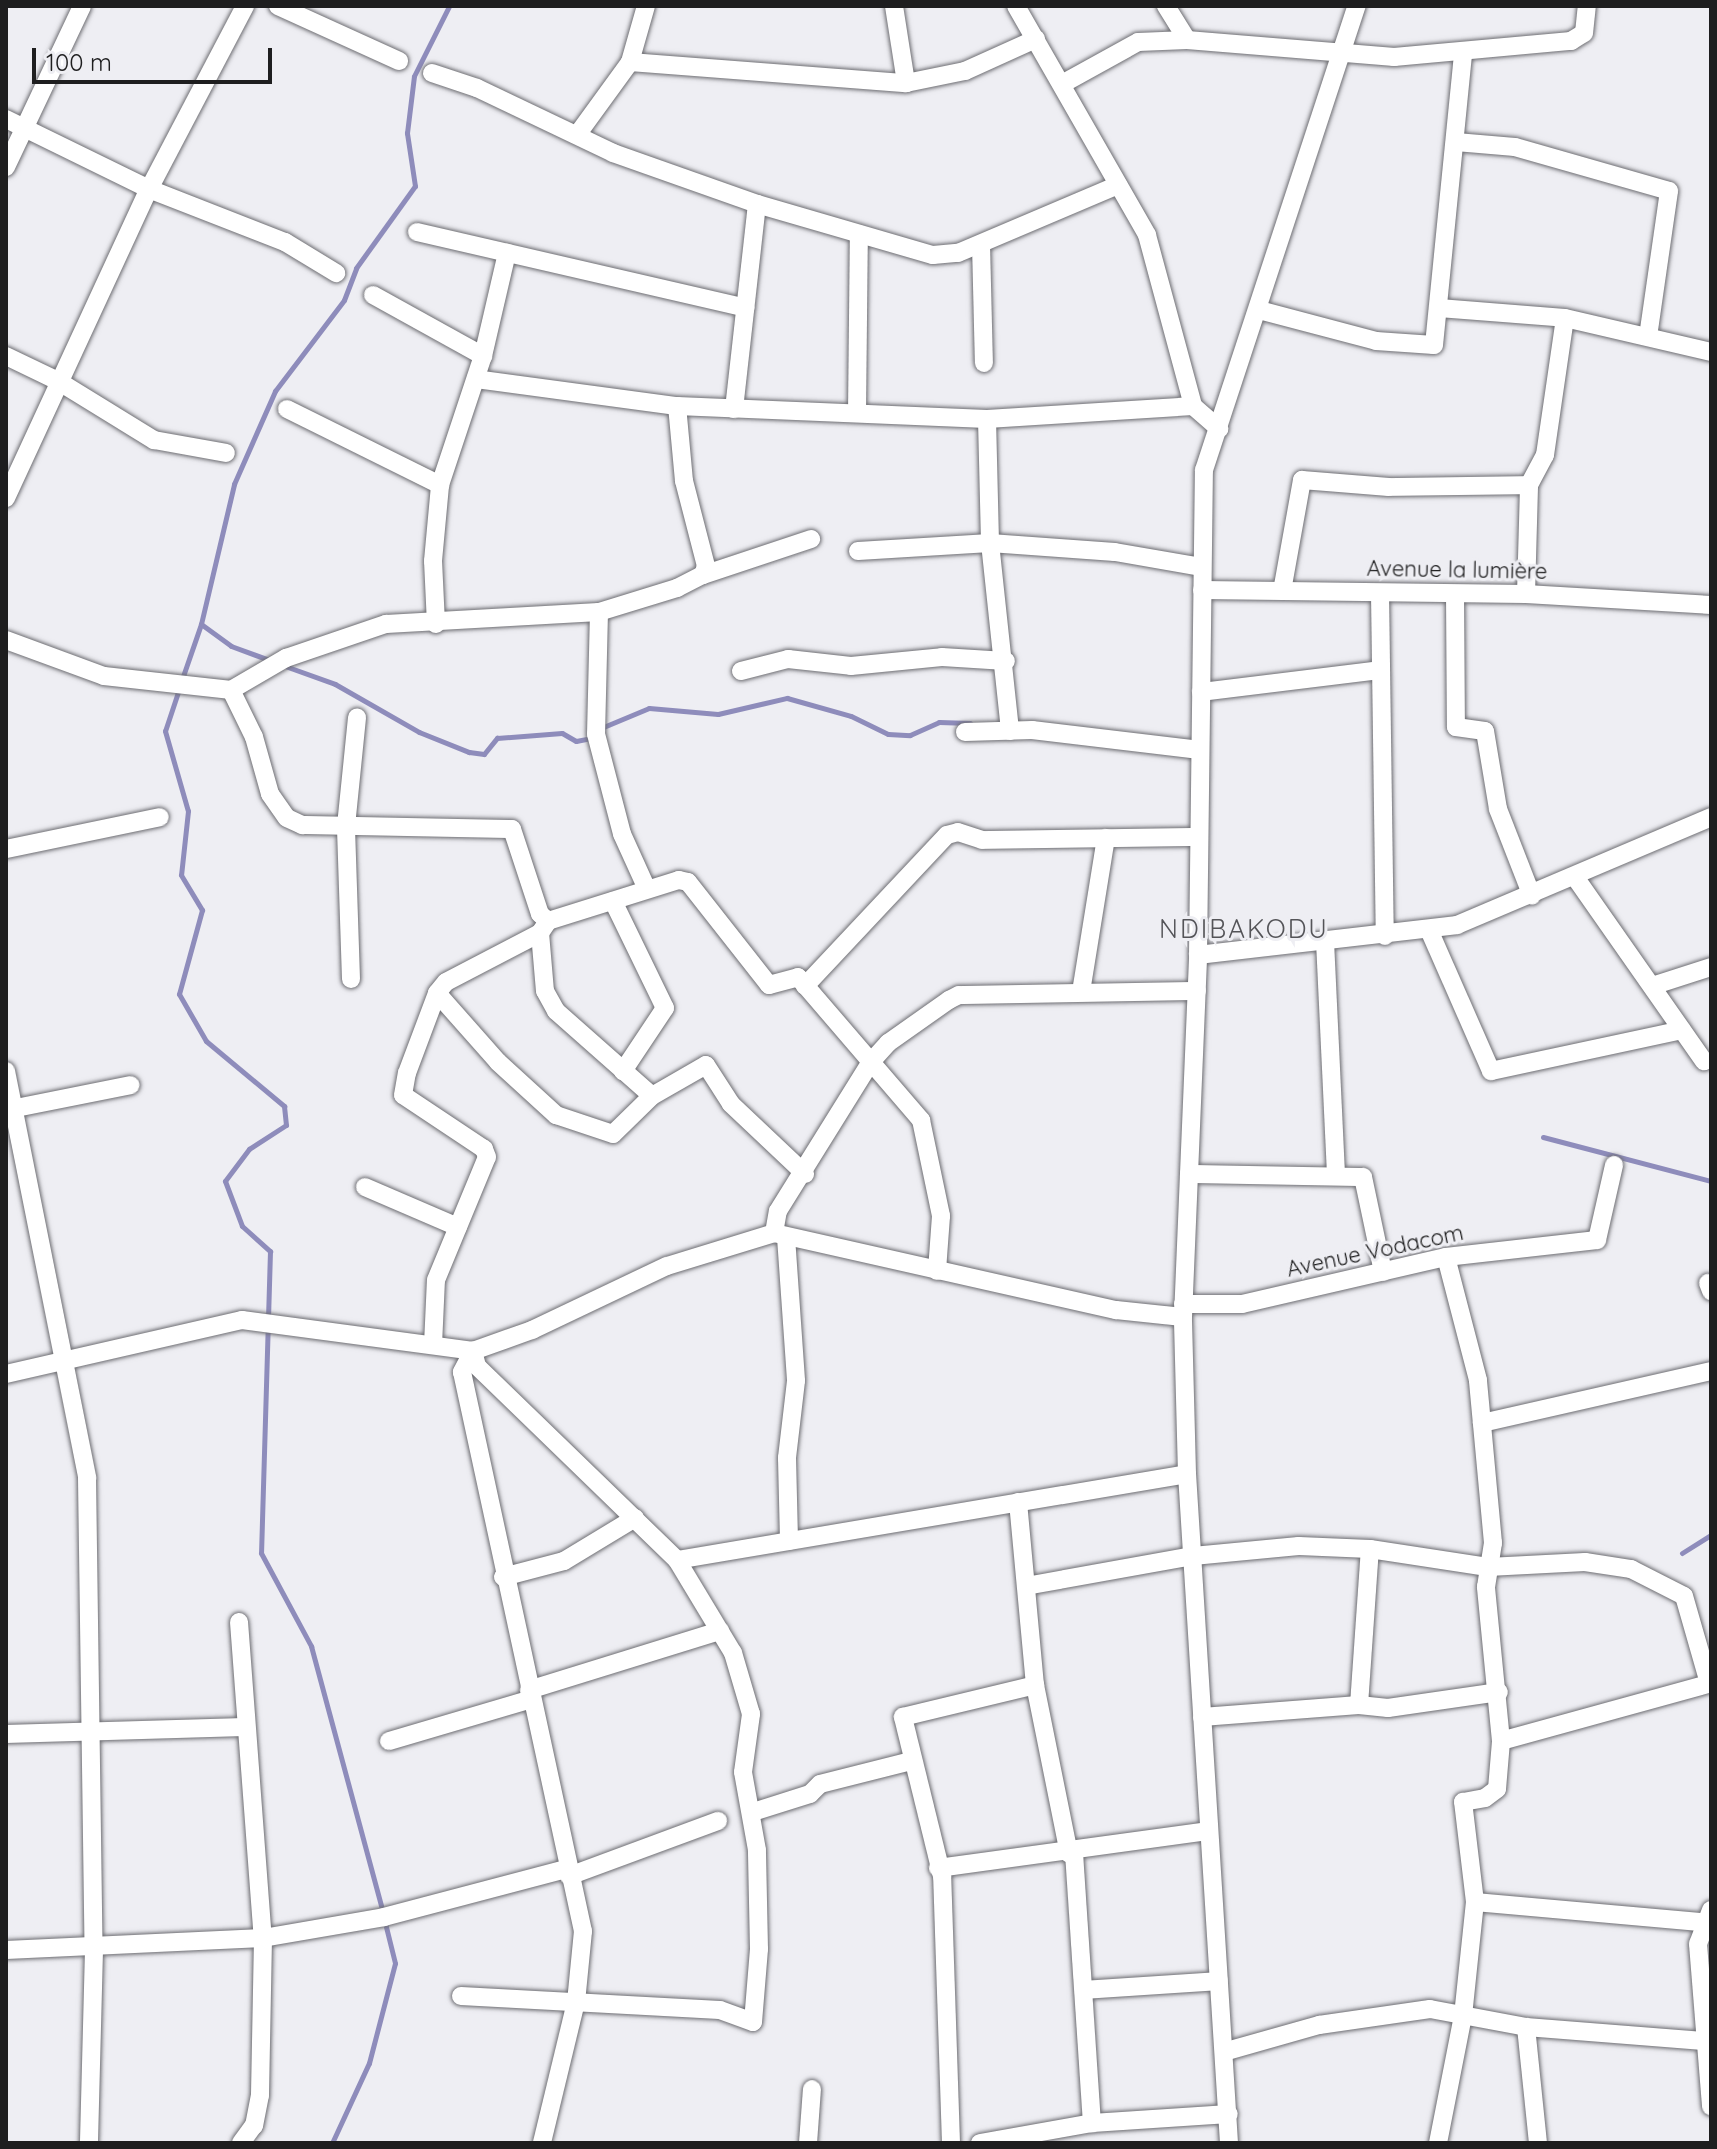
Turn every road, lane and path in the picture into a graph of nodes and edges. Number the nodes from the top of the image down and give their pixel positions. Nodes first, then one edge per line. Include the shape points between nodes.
1 (82, 6) edge
2 (245, 6) edge
3 (278, 6) edge
4 (646, 6) edge
5 (894, 6) edge
6 (1016, 6) edge
7 (1166, 6) edge
8 (1357, 6) edge
9 (1587, 6) edge
10 (1036, 39) junction
11 (1187, 40) junction
12 (1463, 53) junction
13 (1343, 54) junction
14 (399, 61) dead end
15 (630, 62) junction
16 (432, 73) dead end
17 (906, 83) junction
18 (1062, 84) junction
19 (6, 119) edge
20 (25, 129) junction
21 (577, 135) junction
22 (1456, 142) junction
23 (6, 167) edge
24 (1118, 185) junction
25 (149, 189) junction
26 (757, 204) junction
27 (417, 232) dead end
28 (859, 234) junction
29 (981, 244) junction
30 (507, 253) junction
31 (336, 273) dead end
32 (373, 295) dead end
33 (745, 308) junction
34 (1439, 308) junction
35 (1259, 310) junction
36 (1565, 318) junction
37 (1648, 336) junction
38 (1711, 352) edge
39 (6, 356) edge
40 (483, 356) junction
41 (984, 363) dead end
42 (476, 379) junction
43 (58, 381) junction
44 (677, 406) junction
45 (1193, 406) junction
46 (287, 409) dead end
47 (734, 409) junction
48 (857, 413) junction
49 (987, 419) junction
50 (1219, 429) junction
51 (226, 453) dead end
52 (440, 485) junction
53 (1529, 485) junction
54 (6, 498) edge
55 (811, 539) dead end
56 (990, 543) junction
57 (858, 551) dead end
58 (1201, 567) junction
59 (703, 575) junction
60 (1202, 590) junction
61 (1282, 591) junction
62 (1380, 593) junction
63 (1455, 594) junction
64 (1526, 594) junction
65 (1711, 605) edge
66 (599, 612) junction
67 (436, 624) junction
68 (6, 640) edge
69 (1006, 661) junction
70 (1381, 670) junction
71 (741, 671) dead end
72 (231, 690) junction
73 (1201, 692) junction
74 (357, 718) dead end
75 (1010, 731) junction
76 (965, 732) dead end
77 (1200, 750) junction
78 (160, 817) dead end
79 (1711, 817) edge
80 (346, 826) junction
81 (1199, 837) junction
82 (1106, 838) junction
83 (6, 849) edge
84 (1575, 877) junction
85 (647, 889) junction
86 (1532, 896) junction
87 (613, 901) junction
88 (544, 927) junction
89 (1430, 932) junction
90 (1385, 936) junction
91 (1325, 941) junction
92 (1198, 955) junction
93 (1711, 967) edge
94 (351, 979) dead end
95 (805, 986) junction
96 (1652, 986) junction
97 (1197, 991) junction
98 (1081, 992) junction
99 (437, 993) junction
100 (1682, 1030) junction
101 (1704, 1061) dead end
102 (870, 1063) junction
103 (6, 1071) edge
104 (623, 1071) junction
105 (131, 1085) dead end
106 (652, 1096) junction
107 (10, 1110) edge
108 (1614, 1165) dead end
109 (805, 1174) junction
110 (1189, 1174) junction
111 (1336, 1176) junction
112 (365, 1187) dead end
113 (458, 1227) junction
114 (780, 1235) junction
115 (1446, 1257) junction
116 (937, 1271) junction
117 (1383, 1272) junction
118 (1183, 1310) junction
119 (433, 1345) junction
120 (473, 1351) junction
121 (64, 1362) junction
122 (1711, 1371) edge
123 (6, 1374) edge
124 (1482, 1423) junction
125 (1187, 1474) junction
126 (1018, 1502) junction
127 (635, 1518) junction
128 (789, 1541) junction
129 (1370, 1549) junction
130 (1193, 1556) junction
131 (677, 1560) junction
132 (1488, 1567) junction
133 (503, 1577) junction
134 (1026, 1586) junction
135 (239, 1622) dead end
136 (720, 1631) junction
137 (1710, 1683) edge
138 (1035, 1685) junction
139 (1499, 1692) junction
140 (531, 1695) junction
141 (1359, 1705) junction
142 (1202, 1717) junction
143 (244, 1727) junction
144 (89, 1733) junction
145 (6, 1734) edge
146 (389, 1741) dead end
147 (1501, 1741) junction
148 (911, 1761) junction
149 (753, 1812) junction
150 (718, 1821) dead end
151 (1207, 1831) junction
152 (1072, 1854) junction
153 (938, 1868) junction
154 (568, 1872) junction
155 (1475, 1902) junction
156 (1709, 1919) edge
157 (263, 1938) junction
158 (6, 1950) edge
159 (94, 1950) junction
160 (1219, 1981) junction
161 (1084, 1990) junction
162 (461, 1996) dead end
163 (576, 2002) junction
164 (1463, 2016) junction
165 (1526, 2027) junction
166 (1703, 2041) junction
167 (1227, 2051) junction
168 (812, 2089) dead end
169 (1711, 2106) edge
170 (1229, 2114) junction
171 (1092, 2123) junction
172 (89, 2143) edge
173 (241, 2143) edge
174 (542, 2143) edge
175 (808, 2143) edge
176 (951, 2143) edge
177 (980, 2143) edge
178 (1229, 2143) edge
179 (1438, 2143) edge
180 (1538, 2143) edge

1 - 20 street
2 - 25 street
3 - 14 street
4 - 15 street
5 - 17 street
6 - 10 street
7 - 11 street
8 - 13 street
9 - 12 street via 1584,33 1571,41
10 - 17 street via 965,71
10 - 18 street
11 - 13 street
11 - 18 street via 1138,42
12 - 13 street
12 - 22 street
13 - 35 street
15 - 17 street
15 - 21 street
16 - 21 street
18 - 24 street
19 - 20 street
20 - 23 street
20 - 25 street
21 - 26 street
22 - 34 street
22 - 37 street via 1515,147 1669,191
24 - 29 street
24 - 45 street via 1147,235
25 - 31 street via 285,242
25 - 43 street
26 - 28 street
26 - 33 street
27 - 30 street
28 - 29 street via 933,255
28 - 48 street
29 - 41 street
30 - 33 street
30 - 40 street
32 - 40 street
33 - 47 street
34 - 35 street via 1434,345 1376,341
34 - 36 street
35 - 50 street
36 - 37 street
36 - 53 street via 1545,455
37 - 38 street
39 - 43 street
40 - 42 street
42 - 44 street
42 - 52 street
43 - 51 street via 154,440
43 - 54 street
44 - 47 street
44 - 59 street via 684,481
45 - 49 street
45 - 50 street
46 - 52 street
47 - 48 street
48 - 49 street
49 - 56 street
50 - 58 street via 1204,470
52 - 67 street via 433,561
53 - 61 street via 1389,487 1302,480
53 - 64 street
55 - 59 street
56 - 57 street
56 - 58 street via 1115,552
56 - 69 street
58 - 60 street
59 - 66 street
60 - 61 street, Avenue la lumière
60 - 73 street
61 - 62 street, Avenue la lumière
62 - 63 street, Avenue la lumière
62 - 70 street
63 - 64 street, Avenue la lumière
63 - 86 street via 1456,727 1485,731 1498,809
64 - 65 street, Avenue la lumière
66 - 67 street
66 - 85 street via 596,734 622,834
67 - 72 street via 386,624 335,639 286,658
68 - 72 street via 104,676
69 - 71 street via 942,657 851,666 788,659
69 - 75 street
70 - 73 street
70 - 90 street
72 - 80 street via 254,737 270,794 287,818 302,825
73 - 77 street
74 - 80 street
75 - 76 street
75 - 77 street
77 - 81 street
78 - 83 street
79 - 84 street
80 - 88 street via 512,829
80 - 94 street
81 - 82 street
81 - 92 street
82 - 95 street via 982,840 958,832 947,835
82 - 98 street
84 - 86 street
84 - 96 street
85 - 87 street
85 - 95 street via 688,882 769,985 798,977
86 - 89 street
87 - 88 street
87 - 104 street via 665,1008
88 - 99 street via 446,982
88 - 104 street via 545,991 556,1011
89 - 90 street
89 - 100 street via 1491,1071
90 - 91 street
91 - 92 street
91 - 111 street
92 - 97 street
93 - 96 street
95 - 102 street
96 - 100 street
97 - 98 street
97 - 110 street
98 - 102 street via 959,995 888,1043
99 - 106 street via 498,1062 556,1115 613,1134
99 - 113 street via 403,1095 484,1149 487,1157
100 - 101 street
102 - 109 street
102 - 116 street via 921,1120 927,1136 941,1216
103 - 107 street
104 - 106 street
105 - 107 street
106 - 109 street via 706,1065 731,1104
107 - 121 street
108 - 115 street, Avenue Vodacom via 1597,1240
109 - 114 street via 778,1211
110 - 111 street
110 - 118 street
111 - 117 street via 1363,1177
112 - 113 street
113 - 119 street via 436,1280
114 - 116 street, Avenue Vodacom
114 - 120 street via 667,1266 532,1330
114 - 128 street via 796,1381 787,1458
115 - 117 street, Avenue Vodacom
115 - 124 street via 1478,1380
116 - 118 street, Avenue Vodacom via 1116,1310
117 - 118 street, Avenue Vodacom via 1242,1304
118 - 125 street
119 - 120 street
119 - 121 street via 242,1320
120 - 127 street via 477,1366
120 - 133 street via 462,1372
121 - 123 street
121 - 144 street via 87,1478
122 - 124 street
124 - 132 street via 1493,1543
125 - 126 street
125 - 130 street
126 - 128 street
126 - 134 street
127 - 131 street
127 - 133 street via 564,1561
128 - 131 street
129 - 130 street via 1299,1546
129 - 132 street
129 - 141 street
130 - 134 street
130 - 142 street
131 - 136 street
132 - 137 street via 1585,1562 1631,1569 1684,1596
132 - 139 street
133 - 140 street
134 - 138 street
135 - 143 street
136 - 140 street
136 - 149 street via 733,1653 751,1714 743,1772
137 - 147 street
138 - 148 street via 903,1717
138 - 152 street
139 - 141 street via 1388,1708
139 - 147 street
140 - 146 street
140 - 154 street via 547,1749
141 - 142 street
142 - 151 street
143 - 144 street
143 - 157 street
144 - 145 street
144 - 159 street
147 - 155 street via 1497,1789 1463,1802
148 - 149 street via 820,1784 810,1794
148 - 153 street
149 - 163 street via 759,1949 753,2022 720,2010
150 - 154 street
151 - 152 street
151 - 160 street
152 - 153 street
152 - 161 street
153 - 176 street via 950,2016
154 - 157 street via 384,1917
154 - 163 street via 583,1931
155 - 156 street
155 - 164 street
156 - 166 street via 1698,1944
157 - 159 street
157 - 173 street via 260,2095 254,2125
158 - 159 street
159 - 172 street
160 - 161 street
160 - 167 street
161 - 171 street
162 - 163 street
163 - 174 street
164 - 165 street
164 - 167 street via 1430,2009 1319,2025
164 - 179 street
165 - 166 street
165 - 180 street
166 - 169 street
167 - 170 street
168 - 175 street
170 - 171 street
170 - 178 street
171 - 177 street

